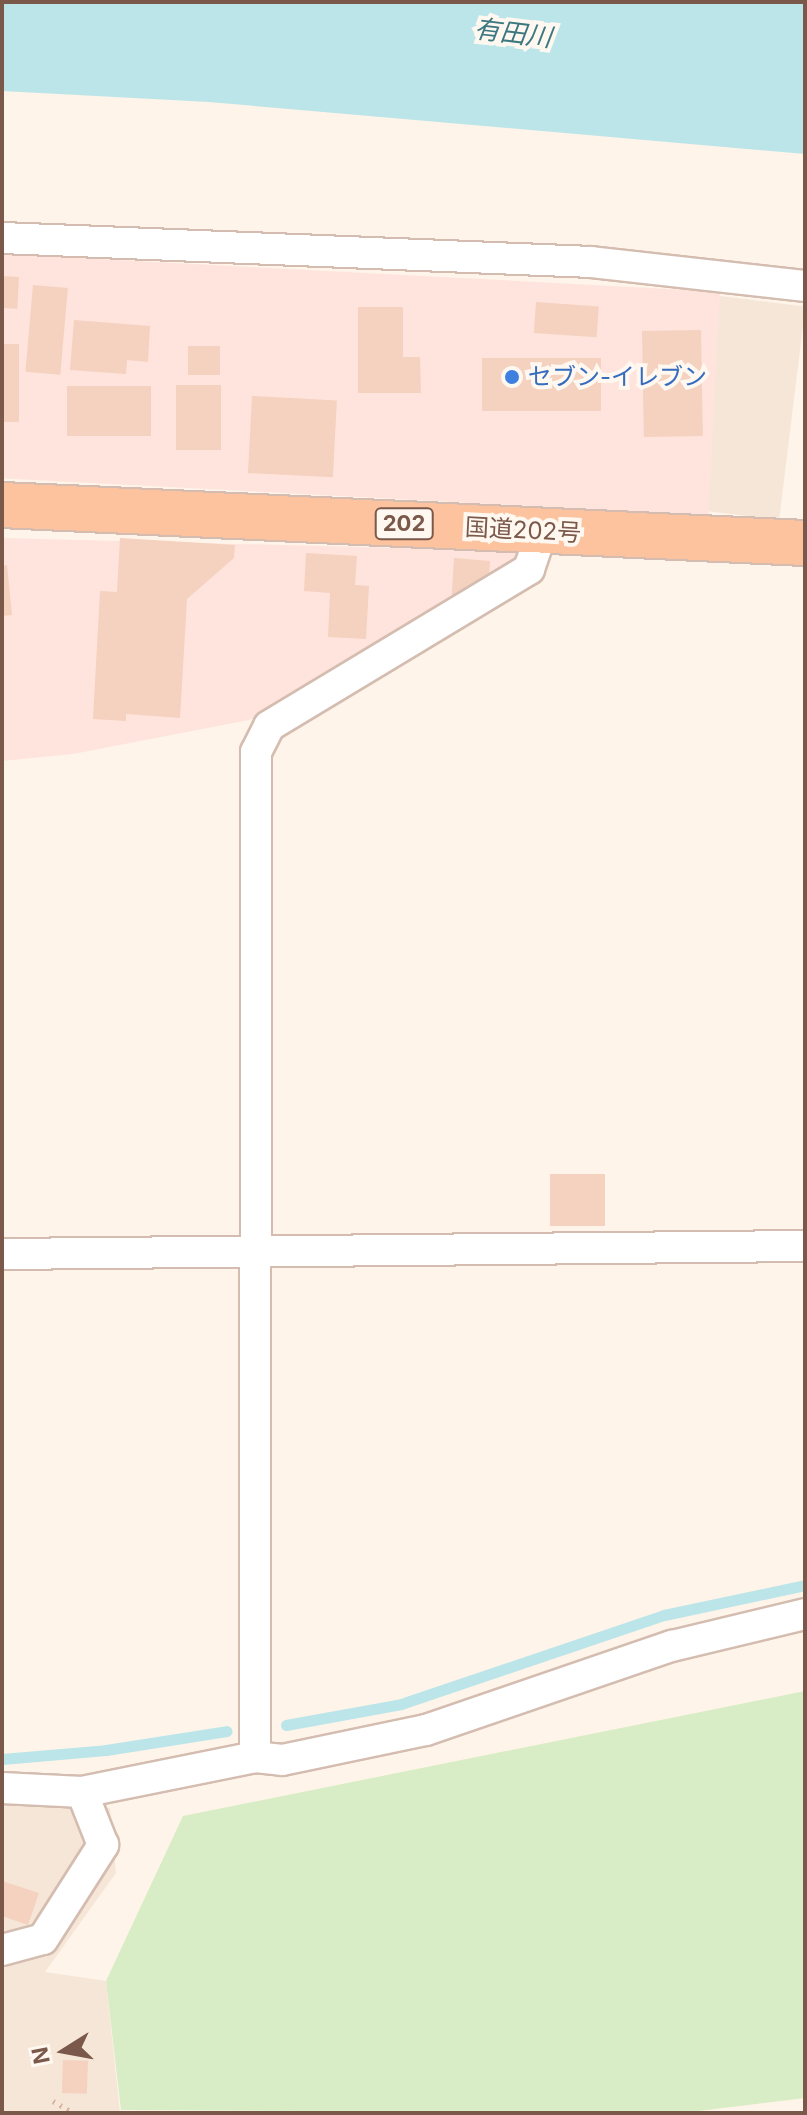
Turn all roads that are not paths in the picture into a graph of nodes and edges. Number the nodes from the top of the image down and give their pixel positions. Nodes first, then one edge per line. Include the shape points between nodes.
1 (2, 238) edge
2 (805, 286) edge
3 (2, 505) edge
4 (542, 531) junction
5 (805, 543) edge
6 (805, 1246) edge
7 (256, 1252) junction
8 (2, 1254) edge
9 (805, 1614) edge
10 (255, 1757) junction
11 (2, 1788) edge
12 (82, 1792) junction
13 (2, 1950) edge

1 - 2 street via 591,262
3 - 4 highway, 国道202号 / 202
4 - 5 highway, 国道202号 / 202
4 - 7 street via 529,569 269,726 256,752
6 - 7 street
7 - 8 street
7 - 10 street
9 - 10 street via 672,1646 426,1730 282,1760
10 - 12 street
11 - 12 street
12 - 13 street via 103,1845 43,1939

